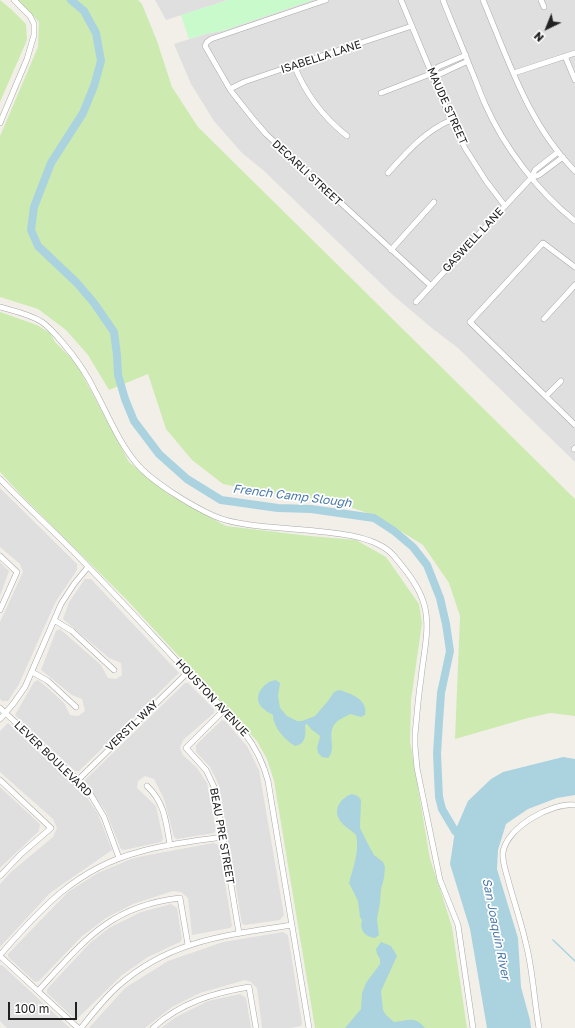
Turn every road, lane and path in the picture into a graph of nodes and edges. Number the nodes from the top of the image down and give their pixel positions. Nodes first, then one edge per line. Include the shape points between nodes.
1 (14, 0) edge
2 (326, 0) edge
3 (401, 0) edge
4 (442, 0) edge
5 (483, 0) edge
6 (541, 0) edge
7 (544, 7) dead end
8 (412, 26) junction
9 (575, 53) edge
10 (466, 55) junction
11 (565, 56) junction
12 (468, 61) junction
13 (294, 65) junction
14 (433, 73) junction
15 (514, 73) junction
16 (575, 80) edge
17 (230, 89) junction
18 (381, 93) dead end
19 (452, 120) junction
20 (0, 123) edge
21 (347, 136) dead end
22 (558, 152) junction
23 (563, 157) junction
24 (575, 171) edge
25 (388, 173) dead end
26 (531, 178) junction
27 (434, 202) dead end
28 (505, 206) junction
29 (575, 221) edge
30 (391, 250) junction
31 (575, 267) edge
32 (430, 286) junction
33 (575, 286) edge
34 (416, 302) dead end
35 (0, 307) edge
36 (544, 319) dead end
37 (561, 381) dead end
38 (546, 396) junction
39 (575, 425) edge
40 (0, 479) edge
41 (0, 556) edge
42 (88, 567) junction
43 (0, 610) edge
44 (54, 620) junction
45 (114, 670) dead end
46 (32, 672) junction
47 (187, 673) junction
48 (76, 707) dead end
49 (0, 708) edge
50 (224, 710) junction
51 (5, 713) junction
52 (0, 719) edge
53 (0, 780) edge
54 (78, 780) junction
55 (147, 786) dead end
56 (575, 805) edge
57 (223, 837) junction
58 (170, 846) junction
59 (119, 858) junction
60 (0, 876) edge
61 (292, 925) junction
62 (239, 933) junction
63 (188, 945) junction
64 (0, 956) edge
65 (38, 991) junction
66 (80, 1028) edge
67 (153, 1028) edge
68 (256, 1028) edge
69 (309, 1028) edge
70 (474, 1028) edge
71 (539, 1028) edge

1 - 20 street via 30,16 34,24 34,35 27,59
2 - 17 street, DECARLI STREET via 207,42 205,46
3 - 8 street, MAUDE STREET
4 - 10 street
5 - 15 street
6 - 7 street
8 - 13 street, ISABELLA LANE
8 - 14 street, MAUDE STREET
9 - 11 street
10 - 12 street
10 - 14 street via 438,67
11 - 15 street
11 - 16 street
12 - 14 street via 440,74
12 - 26 street via 485,105 502,137
13 - 17 street, ISABELLA LANE
13 - 21 street via 302,85 317,106
14 - 18 street
14 - 19 street, MAUDE STREET
15 - 22 street via 532,112
17 - 30 street, DECARLI STREET via 266,134
19 - 25 street via 426,134
19 - 28 street, MAUDE STREET via 475,165
22 - 23 street
22 - 26 street, GASWELL LANE via 535,170
23 - 24 street
23 - 26 street, GASWELL LANE
26 - 28 street, GASWELL LANE
26 - 29 street
27 - 30 street
28 - 32 street, GASWELL LANE
30 - 32 street, DECARLI STREET
31 - 38 street via 543,243 470,322
32 - 34 street, GASWELL LANE
33 - 36 street
35 - 70 street via 39,321 60,340 89,379 121,440 136,462 144,472 166,488 204,511 224,519 359,537 372,541 391,553 414,584 423,600 426,621 415,746 417,768 440,880 458,925
37 - 38 street
38 - 39 street
40 - 42 street, HOUSTON AVENUE
41 - 43 street via 17,572
42 - 44 street via 67,594
42 - 47 street, HOUSTON AVENUE
44 - 45 street via 72,631
44 - 46 street
46 - 48 street via 48,681
46 - 51 street via 20,695
47 - 50 street, HOUSTON AVENUE
47 - 54 street, VERSTL WAY
49 - 51 street, LEVER BOULEVARD
50 - 57 street, BEAU PRE STREET via 186,748 206,770 213,783
50 - 61 street, HOUSTON AVENUE via 251,741 265,770
51 - 52 street
51 - 54 street, LEVER BOULEVARD
53 - 60 street via 51,828
54 - 59 street, LEVER BOULEVARD via 102,812
55 - 58 street via 157,797 163,810
56 - 71 street via 556,807 538,814 512,835 504,851 504,862 526,945
57 - 58 street
57 - 62 street, BEAU PRE STREET
58 - 59 street
59 - 64 street via 90,871 66,887 45,906
61 - 62 street
61 - 69 street, HOUSTON AVENUE
62 - 63 street
63 - 65 street via 180,898 142,906 105,924 84,941
63 - 66 street via 153,961 131,976 107,997
64 - 65 street
65 - 66 street
67 - 68 street via 179,1009 199,999 249,987

